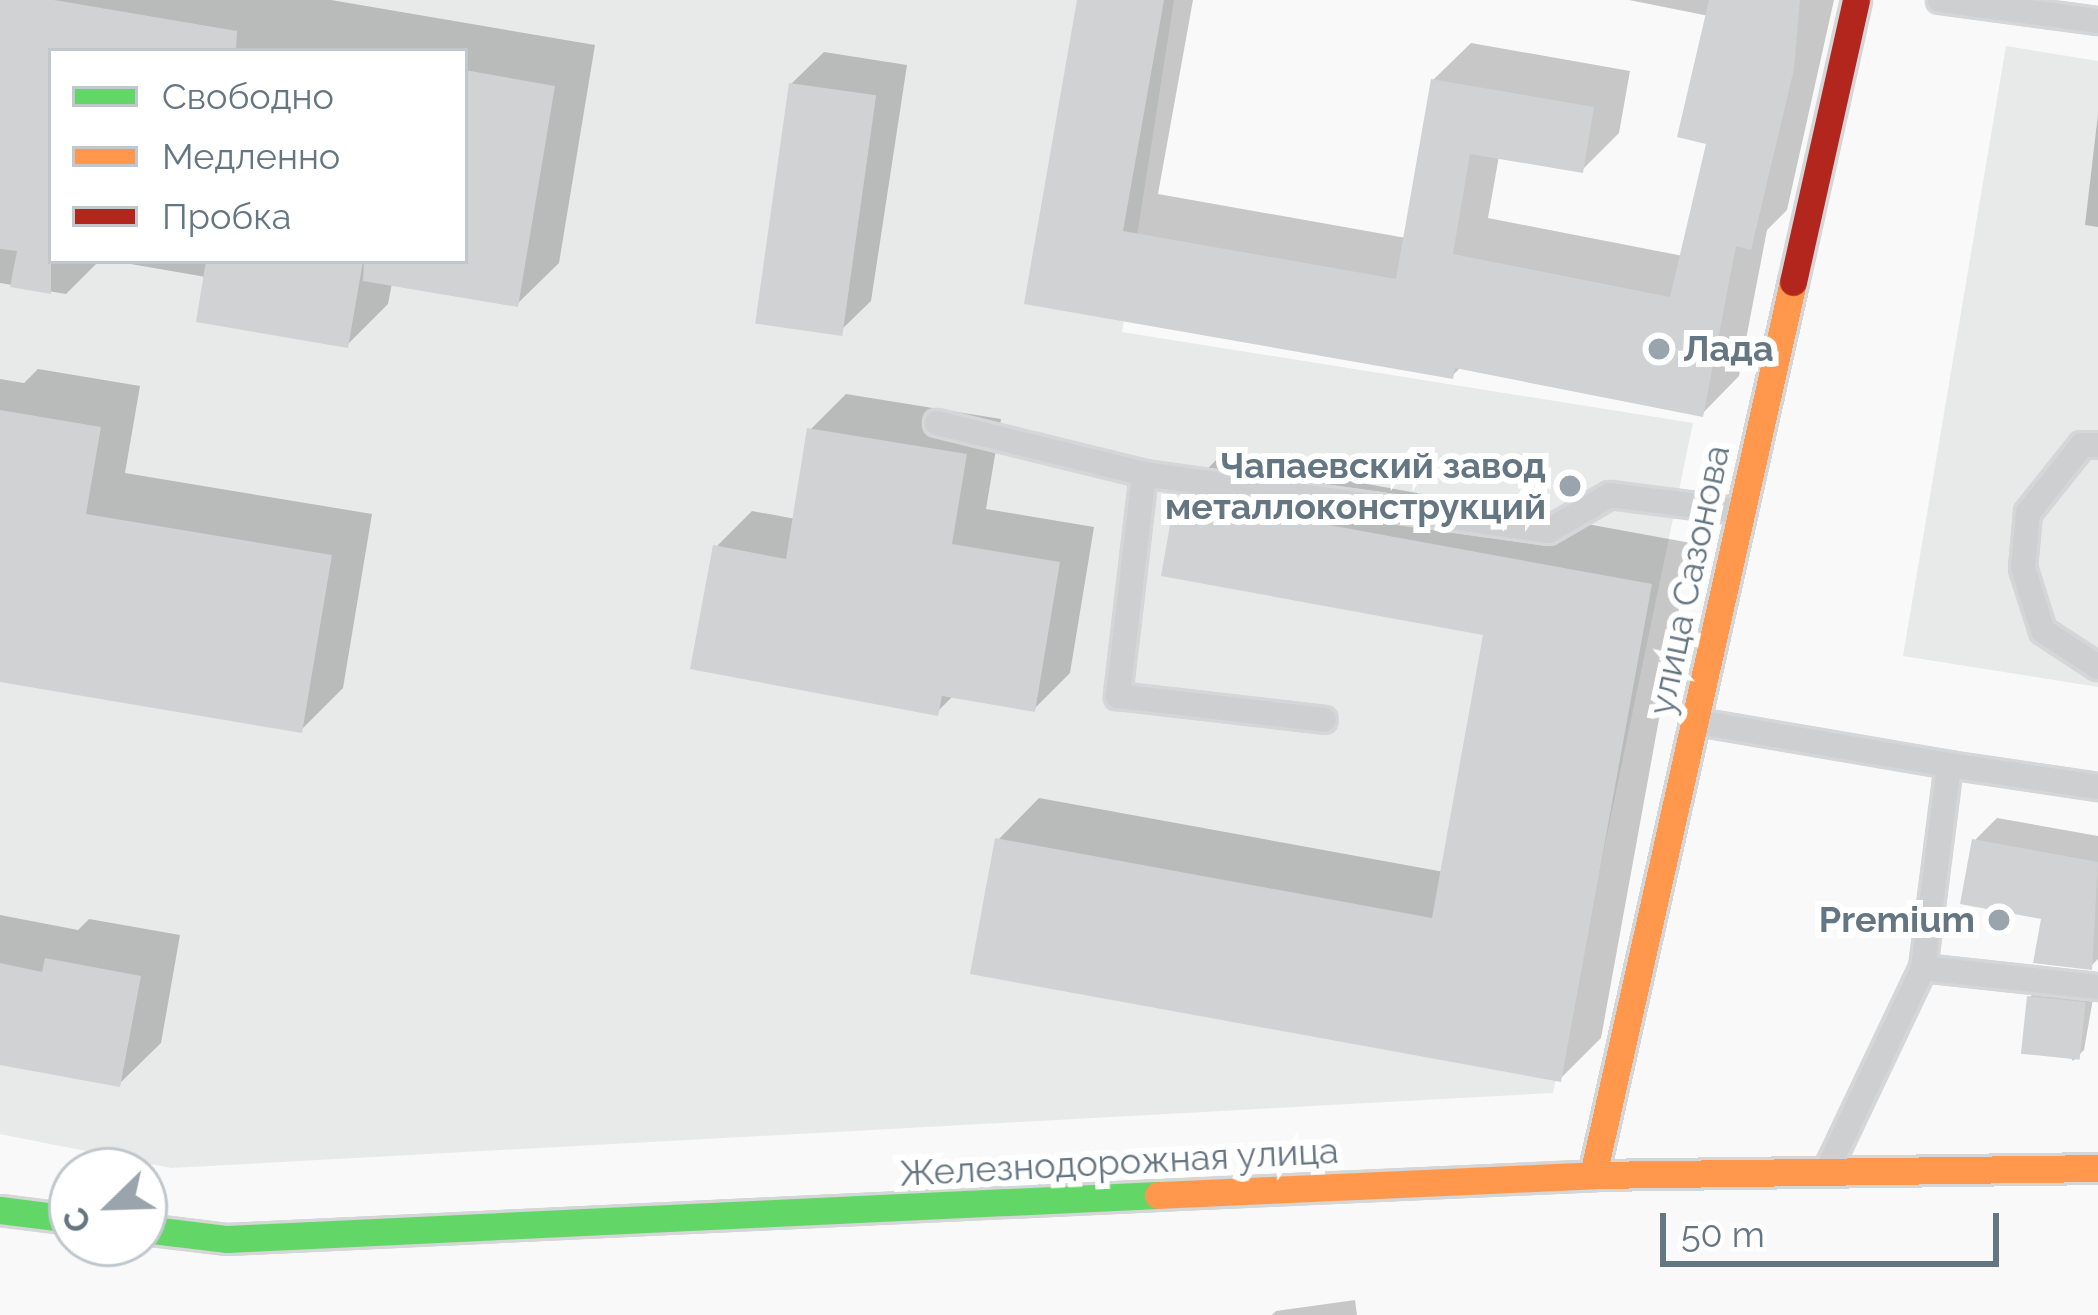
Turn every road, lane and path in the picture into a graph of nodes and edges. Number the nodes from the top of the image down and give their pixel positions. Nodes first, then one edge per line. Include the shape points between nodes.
1 (1856, 0) edge
2 (1940, 0) edge
3 (2098, 21) edge
4 (937, 424) dead end
5 (2098, 445) edge
6 (1144, 475) junction
7 (1739, 512) junction
8 (2098, 667) edge
9 (1324, 720) dead end
10 (1695, 722) junction
11 (1949, 764) junction
12 (2098, 787) edge
13 (1923, 968) junction
14 (2098, 987) edge
15 (2098, 1168) edge
16 (1827, 1172) junction
17 (1593, 1175) junction
18 (0, 1210) edge
19 (48, 1217) edge
20 (168, 1231) edge

1 - 7 main road, улица Сазонова
2 - 3 lane
4 - 6 lane
5 - 8 lane via 2082,445 2028,513 2023,568 2043,631
6 - 7 lane via 1548,530 1610,495
6 - 9 lane via 1118,696
7 - 10 main road, улица Сазонова
10 - 11 lane
10 - 17 main road, улица Сазонова
11 - 12 lane
11 - 13 lane
13 - 14 lane
13 - 16 lane
15 - 16 main road, Железнодорожная улица
16 - 17 main road, Железнодорожная улица
17 - 20 main road, Железнодорожная улица via 227,1239
18 - 19 main road

